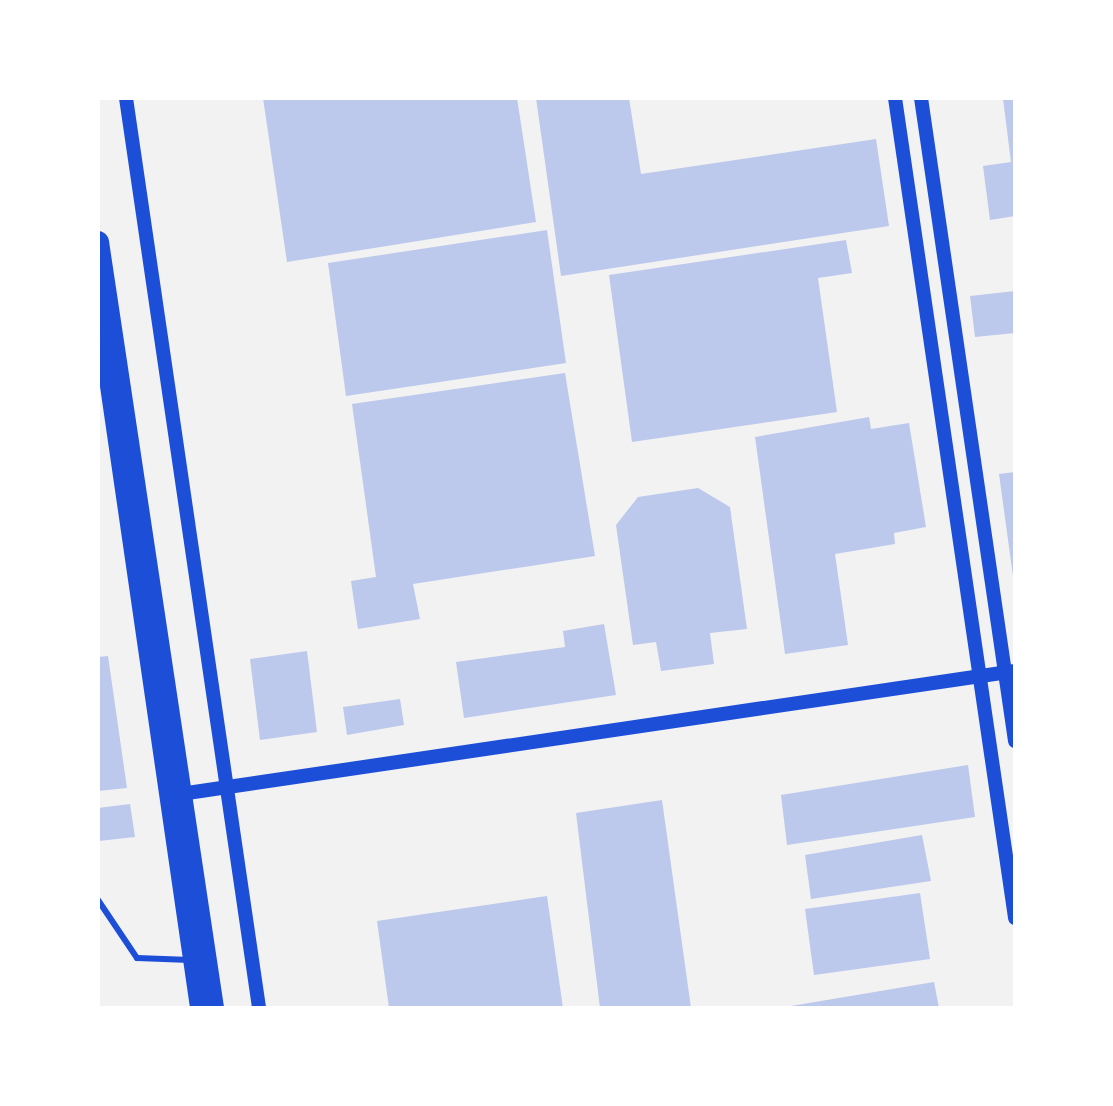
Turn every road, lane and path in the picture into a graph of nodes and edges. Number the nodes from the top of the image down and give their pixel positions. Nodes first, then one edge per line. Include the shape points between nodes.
1 (126, 98) edge
2 (895, 98) edge
3 (921, 98) edge
4 (98, 242) edge
5 (98, 294) edge
6 (98, 324) edge
7 (1010, 672) edge
8 (977, 676) junction
9 (1015, 741) edge
10 (226, 788) junction
11 (167, 796) junction
12 (98, 900) edge
13 (1015, 918) edge
14 (190, 960) junction
15 (199, 1008) edge
16 (213, 1008) edge
17 (259, 1008) edge

1 - 10 street
2 - 8 street
3 - 7 street
4 - 16 highway
5 - 15 highway
6 - 11 street
7 - 8 street
7 - 9 street
8 - 10 street
8 - 13 street
10 - 11 street
10 - 17 street
11 - 14 street
12 - 14 lane via 137,958
14 - 15 street

